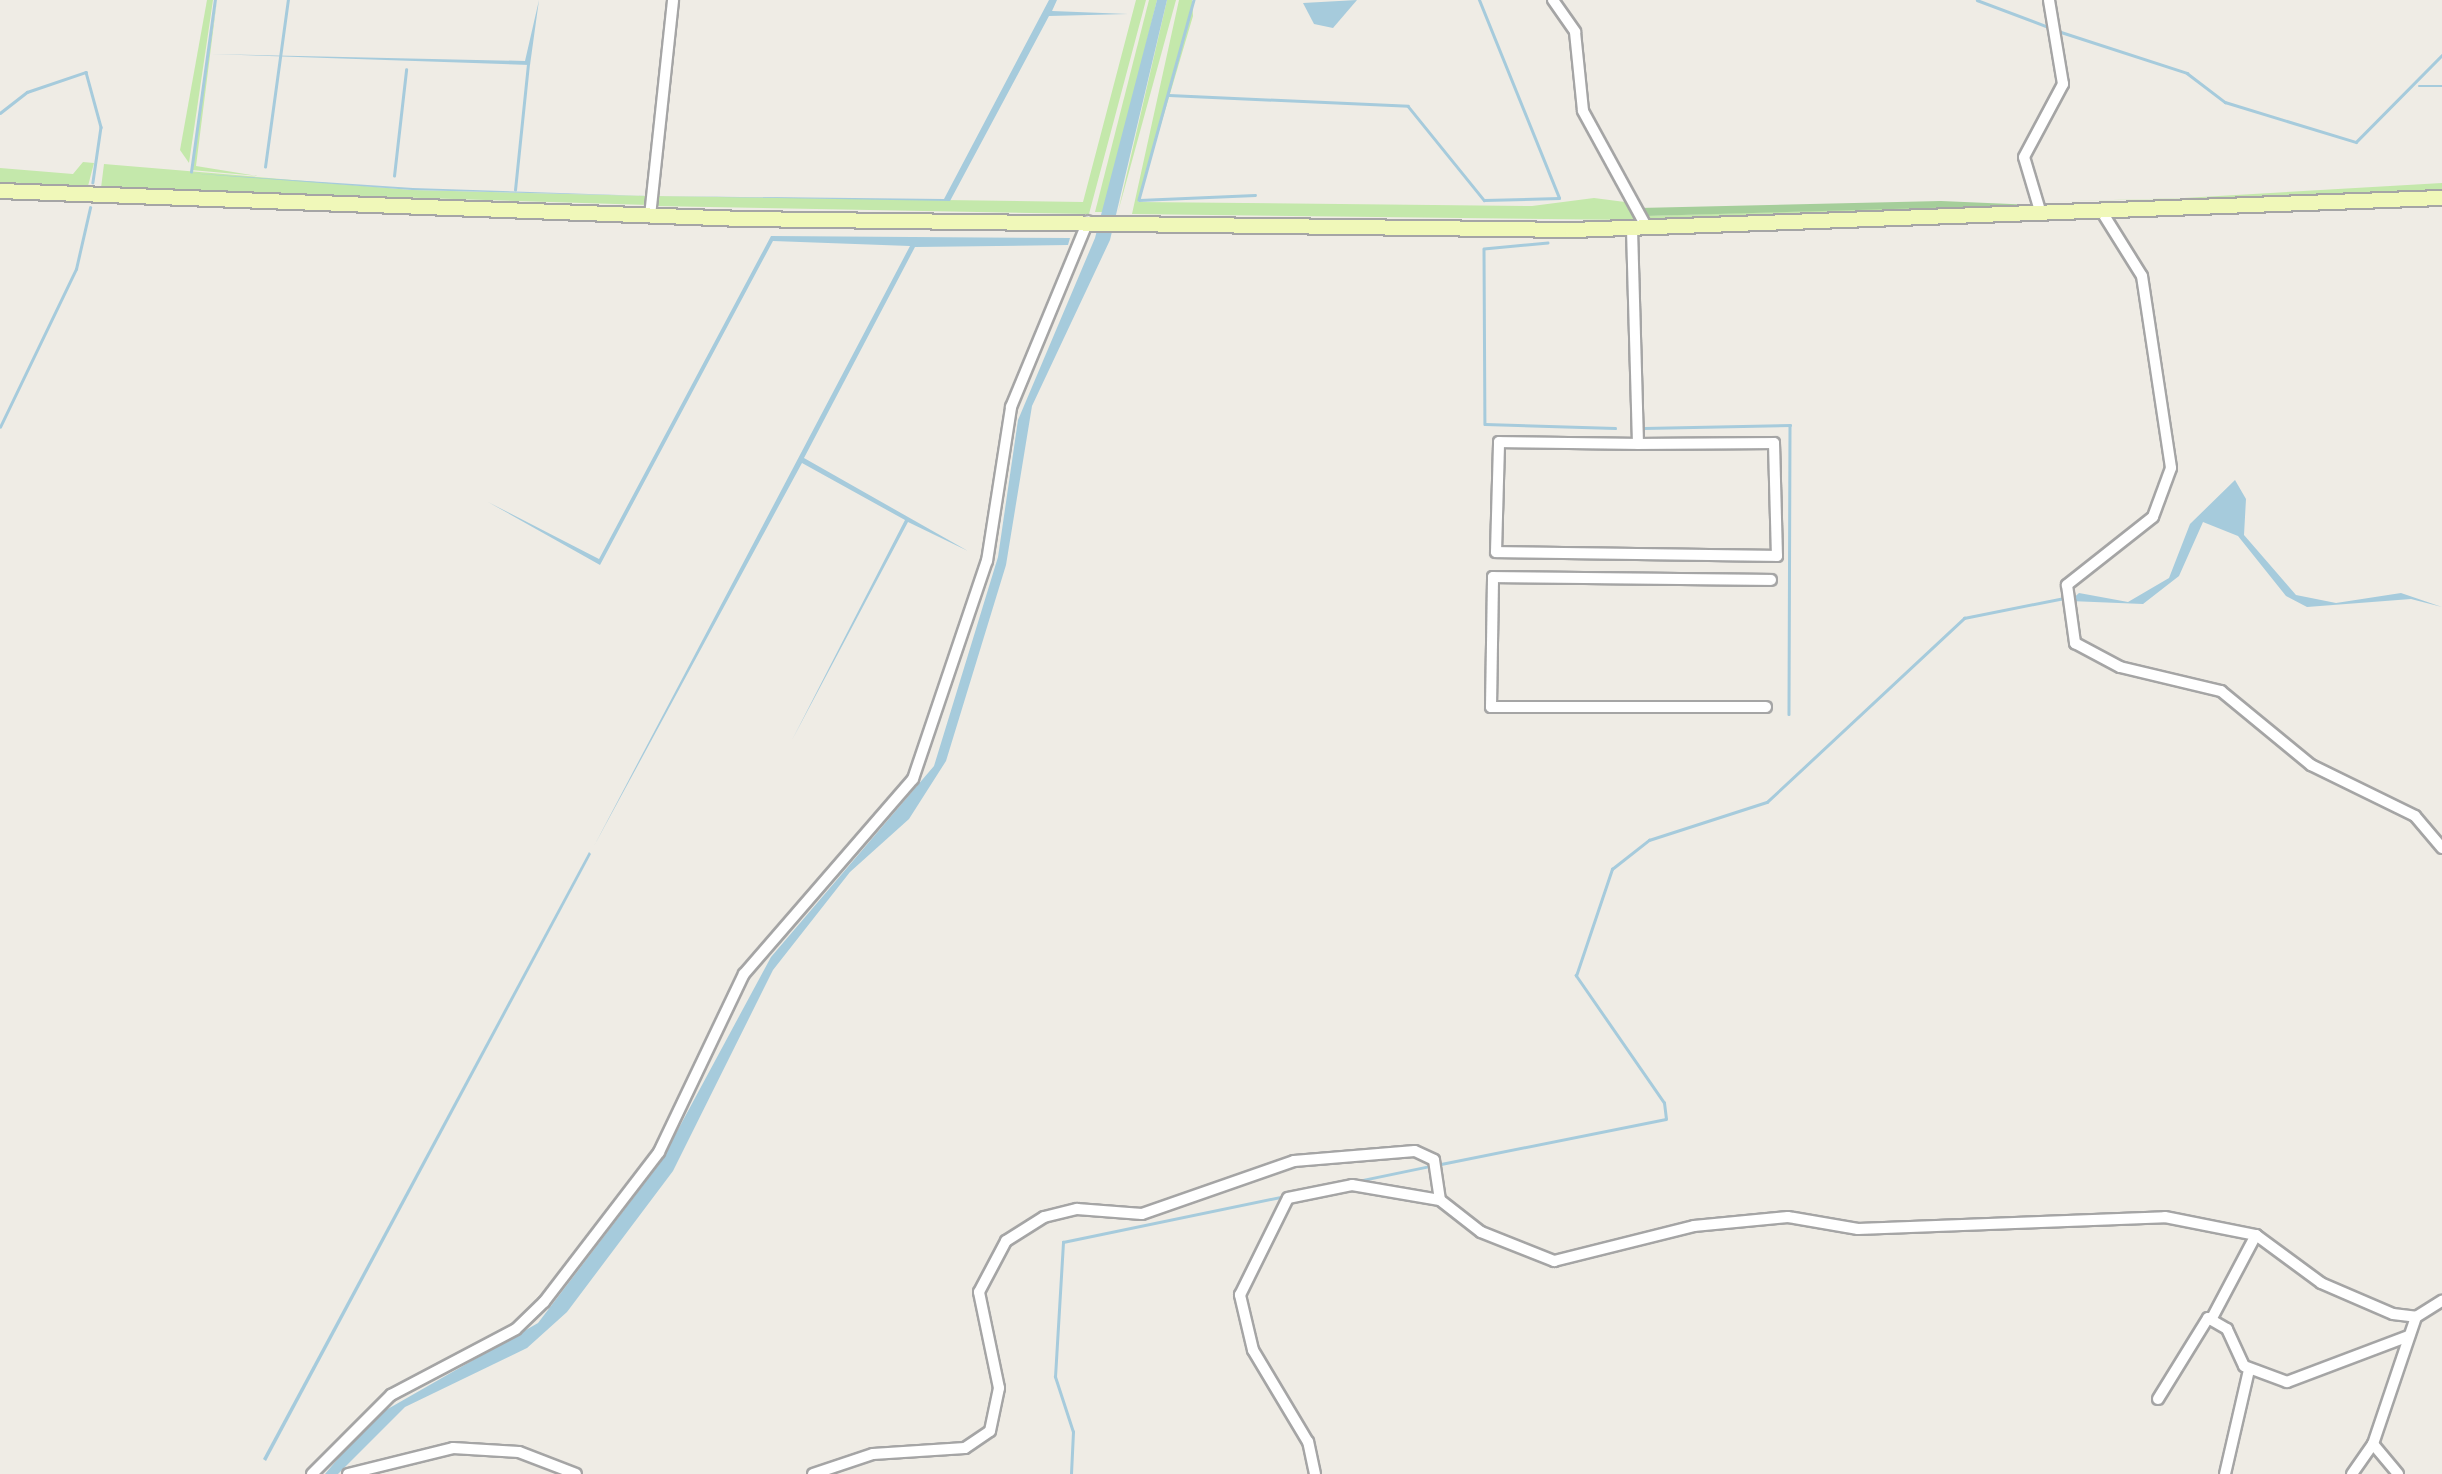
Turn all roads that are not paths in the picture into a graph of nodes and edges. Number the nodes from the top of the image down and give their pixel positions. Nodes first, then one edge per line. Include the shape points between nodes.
1 (673, 0) edge
2 (1553, 0) edge
3 (2049, 0) edge
4 (0, 191) edge
5 (2442, 198) edge
6 (2102, 212) junction
7 (2041, 214) junction
8 (650, 216) junction
9 (1092, 222) junction
10 (1639, 228) junction
11 (1638, 444) junction
12 (1537, 556) junction
13 (1738, 558) junction
14 (1638, 559) junction
15 (1538, 577) junction
16 (1638, 578) junction
17 (1737, 580) junction
18 (1771, 580) dead end
19 (1766, 707) dead end
20 (2442, 848) edge
21 (1440, 1200) junction
22 (2256, 1234) junction
23 (2442, 1301) edge
24 (2416, 1317) junction
25 (2212, 1318) junction
26 (2409, 1336) junction
27 (2249, 1370) junction
28 (2158, 1399) dead end
29 (2374, 1444) junction
30 (2391, 1471) edge
31 (312, 1474) edge
32 (348, 1474) edge
33 (576, 1474) edge
34 (813, 1474) edge
35 (1315, 1474) edge
36 (2225, 1474) edge
37 (2352, 1474) edge

1 - 8 street
2 - 10 street via 1575,32 1573,86 1582,111
3 - 7 street via 2063,84 2024,157
4 - 8 main road
5 - 6 main road
6 - 7 main road
6 - 20 street via 2142,276 2171,468 2153,518 2068,585 2075,644 2120,667 2221,692 2312,765 2415,816
7 - 10 main road
8 - 9 main road
9 - 10 main road
9 - 31 street via 1011,407 988,562 913,780 744,974 659,1152 544,1302 516,1328 391,1394
10 - 11 street
11 - 12 street via 1496,444 1493,546
11 - 13 street via 1774,444 1777,556
12 - 14 street
12 - 15 street
13 - 14 street
13 - 17 street
14 - 16 street
15 - 16 street
15 - 19 street via 1493,577 1491,708
16 - 17 street
17 - 18 street
21 - 22 street via 1498,1241 1573,1263 1680,1228 1788,1217 1858,1229 2165,1217
21 - 34 street via 1434,1160 1415,1151 1294,1160 1152,1212 1044,1217 1006,1241 979,1292 999,1388 990,1430 964,1448 873,1454
21 - 35 street via 1365,1184 1288,1198 1246,1276 1240,1295 1253,1350 1308,1442
22 - 24 street via 2321,1283
22 - 25 street
23 - 24 street
24 - 26 street
25 - 27 street
25 - 28 street via 2191,1332
26 - 27 street via 2287,1382
26 - 29 street
27 - 36 street
29 - 30 street
29 - 37 street
32 - 33 street via 453,1448 520,1452

